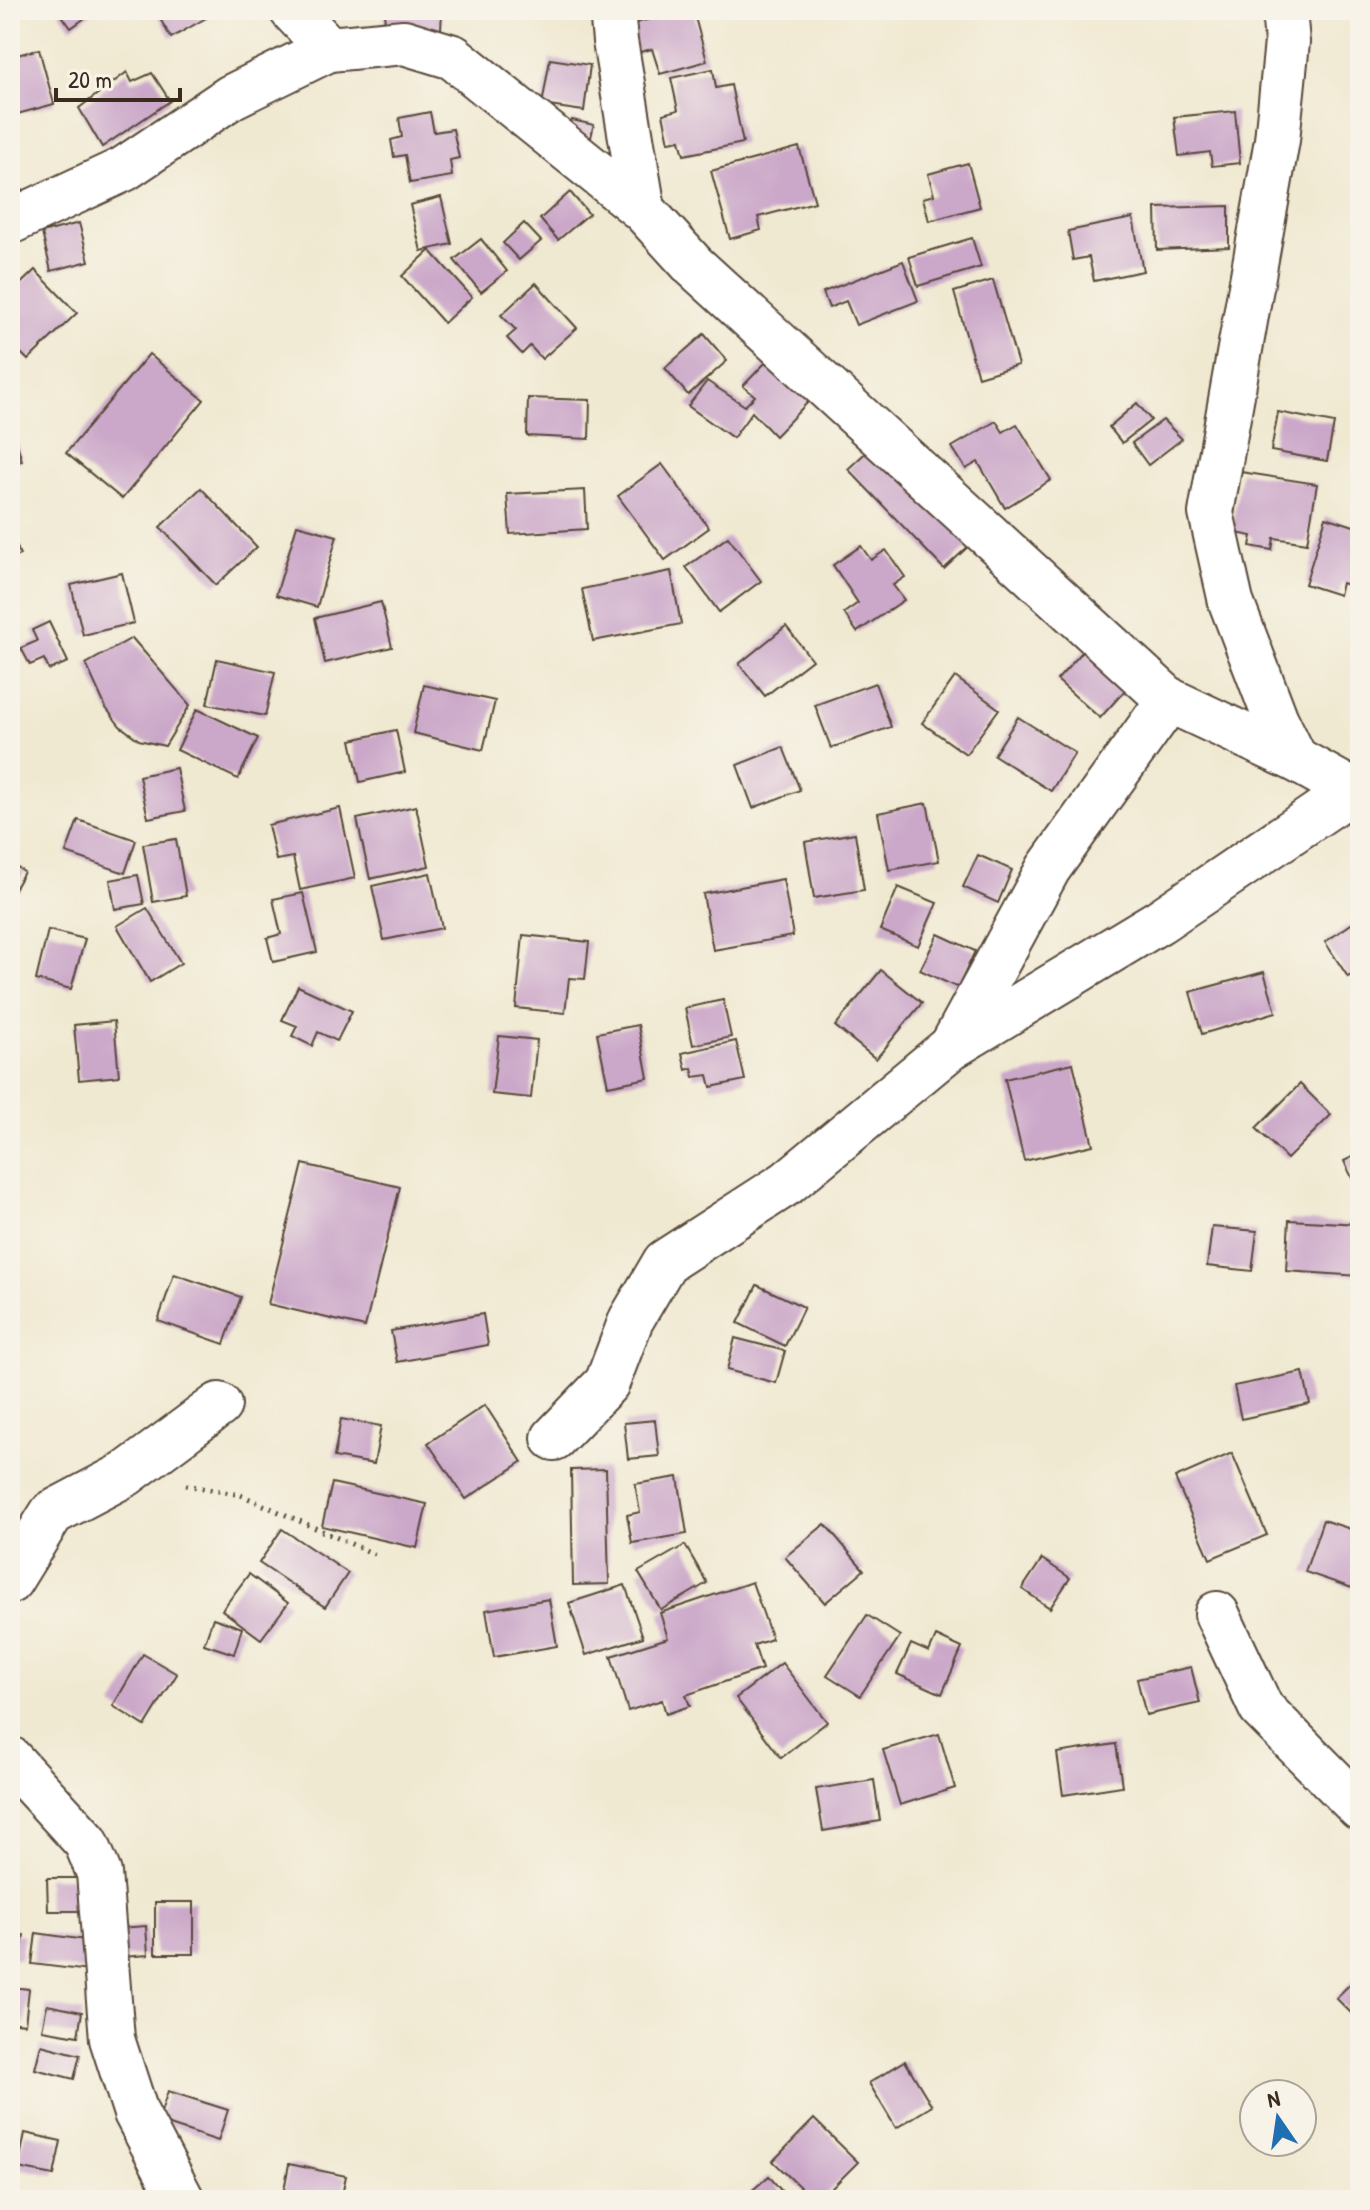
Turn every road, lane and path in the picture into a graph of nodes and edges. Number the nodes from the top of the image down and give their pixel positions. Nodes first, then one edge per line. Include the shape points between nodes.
1 (292, 10) edge
2 (612, 10) edge
3 (1284, 10) edge
4 (329, 49) junction
5 (643, 210) junction
6 (10, 222) edge
7 (1169, 700) junction
8 (1295, 759) junction
9 (1356, 793) edge
10 (950, 1048) junction
11 (219, 1405) dead end
12 (554, 1438) dead end
13 (126, 1474) junction
14 (376, 1555) dead end
15 (10, 1581) edge
16 (1217, 1614) dead end
17 (10, 1759) edge
18 (1360, 1808) edge
19 (182, 2200) edge

1 - 4 street
2 - 5 street
3 - 8 street via 1287,42 1277,140 1211,513 1231,602
4 - 5 street via 404,42 453,57
4 - 6 street via 231,97 124,169
5 - 7 street via 694,266
7 - 8 street
7 - 10 street via 1048,869
8 - 9 street
9 - 10 street via 1160,921
10 - 12 street via 787,1183 665,1262 631,1320 607,1383
11 - 13 street
13 - 14 path via 241,1495
13 - 15 street via 52,1513
16 - 18 street via 1261,1708
17 - 19 street via 86,1842 99,1873 112,2039 136,2113

